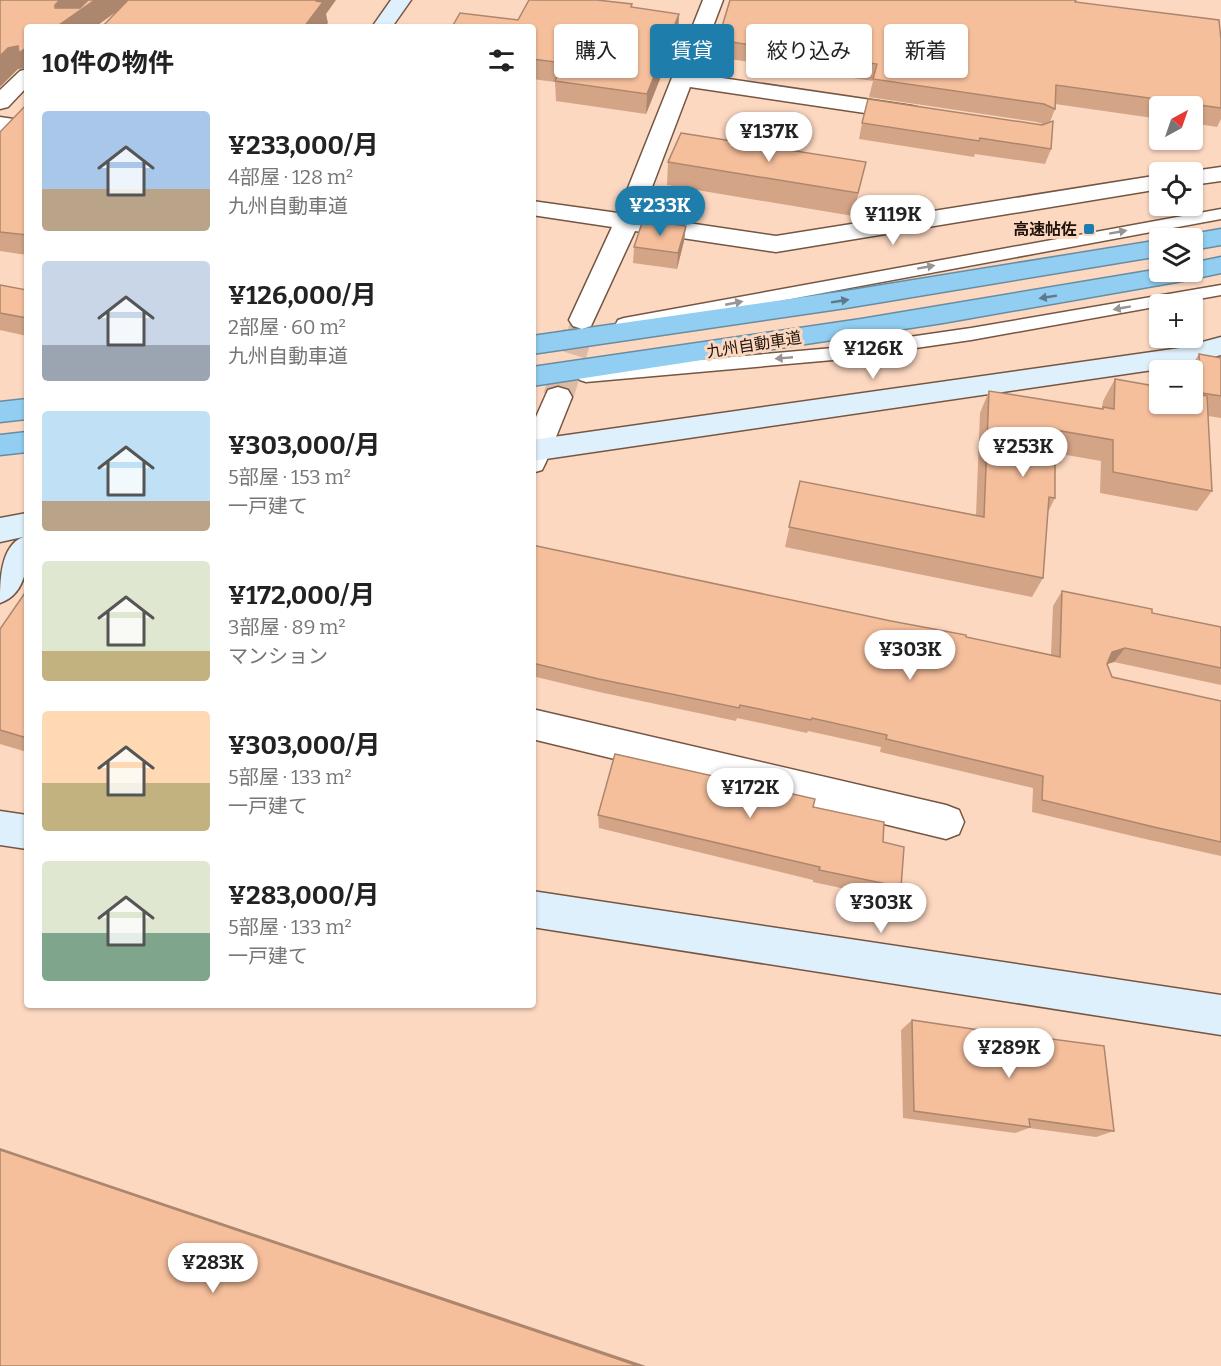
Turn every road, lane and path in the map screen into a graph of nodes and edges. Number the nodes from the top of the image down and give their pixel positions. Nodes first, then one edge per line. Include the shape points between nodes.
1 (401, 0) edge
2 (713, 0) edge
3 (384, 24) edge
4 (24, 78) edge
5 (682, 79) junction
6 (0, 102) edge
7 (931, 116) edge
8 (0, 124) edge
9 (24, 128) edge
10 (1221, 174) edge
11 (1203, 176) edge
12 (1149, 184) edge
13 (536, 209) edge
14 (1221, 214) edge
15 (626, 223) junction
16 (1221, 237) edge
17 (1203, 240) edge
18 (1149, 250) edge
19 (1221, 265) edge
20 (1203, 268) edge
21 (1149, 279) edge
22 (1221, 290) edge
23 (582, 320) tunnel mouth
24 (536, 343) edge
25 (536, 343) edge
26 (1221, 346) edge
27 (536, 378) edge
28 (536, 379) edge
29 (558, 397) tunnel mouth
30 (24, 409) edge
31 (0, 412) edge
32 (24, 442) edge
33 (0, 445) edge
34 (536, 449) edge
35 (536, 454) edge
36 (24, 526) edge
37 (0, 530) edge
38 (24, 553) edge
39 (0, 590) edge
40 (536, 725) edge
41 (946, 822) dead end
42 (0, 828) edge
43 (24, 832) edge
44 (536, 910) edge
45 (1221, 1015) edge

1 - 3 street
2 - 5 street
4 - 6 street
5 - 7 street
5 - 15 street
8 - 9 street
10 - 11 street
12 - 15 street via 776,244
13 - 15 street
24 -> 14 lane via 753,299
15 - 23 street
16 - 17 highway
25 -> 18 highway, 九州自動車道 via 781,310
19 - 20 highway, 九州自動車道
21 -> 27 highway, 九州自動車道
22 -> 28 lane via 833,354
26 - 35 street via 1180,357
29 - 34 street
30 - 31 highway
32 - 33 highway
36 - 37 street
38 - 39 street
40 - 41 street
42 - 43 street
44 - 45 street

